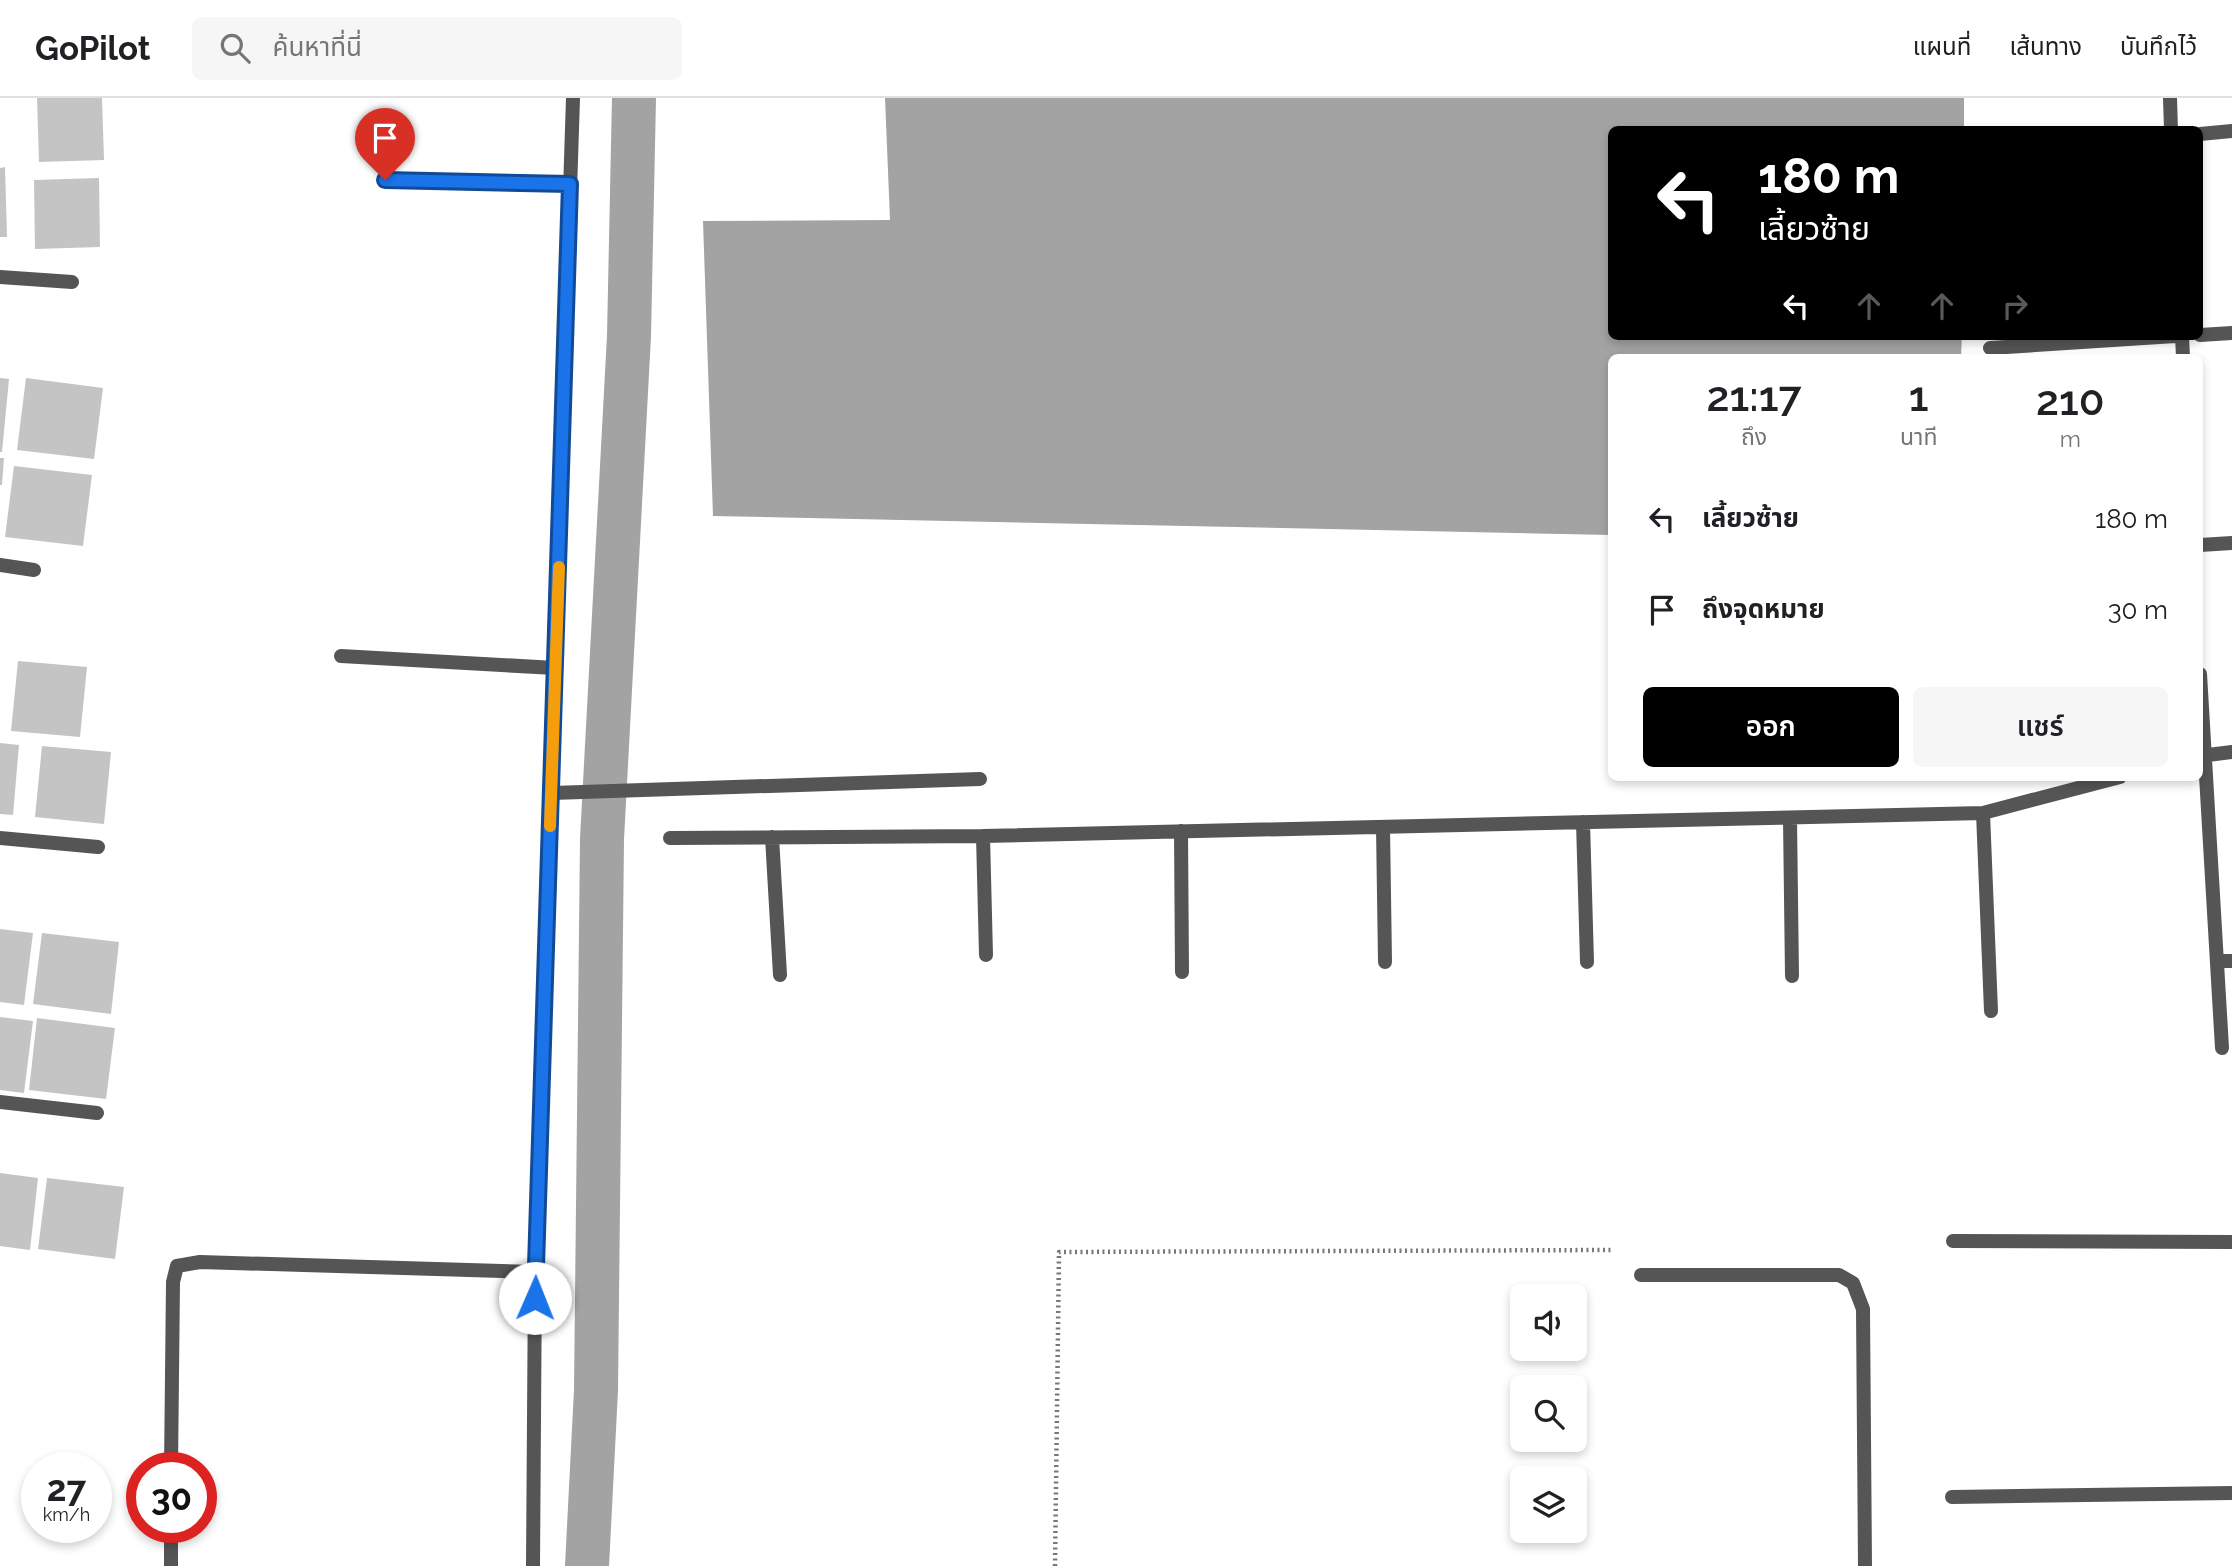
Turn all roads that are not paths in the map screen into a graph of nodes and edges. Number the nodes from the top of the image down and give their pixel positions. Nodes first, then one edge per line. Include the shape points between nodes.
1 (573, 98) edge
2 (2170, 98) edge
3 (2171, 126) edge
4 (2232, 131) edge
5 (2203, 134) edge
6 (385, 180) dead end
7 (570, 184) junction
8 (0, 276) edge
9 (72, 282) dead end
10 (2232, 333) edge
11 (2203, 335) edge
12 (2113, 340) edge
13 (1990, 348) dead end
14 (2232, 543) edge
15 (2203, 545) edge
16 (0, 565) edge
17 (34, 570) dead end
18 (341, 656) dead end
19 (555, 668) junction
20 (2232, 752) edge
21 (2203, 755) edge
22 (2203, 764) edge
23 (980, 779) dead end
24 (2105, 781) edge
25 (552, 793) junction
26 (1983, 813) junction
27 (1790, 818) junction
28 (1583, 822) junction
29 (1383, 827) junction
30 (1181, 831) junction
31 (983, 836) junction
32 (772, 837) junction
33 (0, 838) edge
34 (670, 838) dead end
35 (98, 847) dead end
36 (986, 955) dead end
37 (2225, 961) edge
38 (1385, 962) dead end
39 (1587, 962) dead end
40 (1182, 972) dead end
41 (780, 975) dead end
42 (1792, 976) dead end
43 (1991, 1011) dead end
44 (2222, 1048) dead end
45 (0, 1102) edge
46 (97, 1113) dead end
47 (1953, 1241) dead end
48 (2232, 1242) edge
49 (535, 1272) junction
50 (1641, 1275) dead end
51 (172, 1452) edge
52 (2232, 1493) edge
53 (1952, 1497) dead end
54 (171, 1543) edge
55 (171, 1566) edge
56 (533, 1566) edge
57 (1865, 1566) edge

1 - 7 street
2 - 3 street
4 - 5 street
6 - 7 street
7 - 19 street
8 - 9 street
10 - 11 street
12 - 13 street
14 - 15 street
16 - 17 street
18 - 19 street
19 - 25 street
20 - 21 street
22 - 37 street
23 - 25 street
24 - 26 street
25 - 49 street
26 - 27 street
26 - 43 street
27 - 28 street
27 - 42 street
28 - 29 street
28 - 39 street
29 - 30 street
29 - 38 street
30 - 31 street
30 - 40 street
31 - 32 street
31 - 36 street
32 - 34 street
32 - 41 street
33 - 35 street
37 - 44 street
45 - 46 street
47 - 48 street
49 - 51 street via 200,1262 177,1266 173,1282
49 - 56 street
50 - 57 street via 1839,1275 1853,1283 1863,1309
52 - 53 street
54 - 55 street

